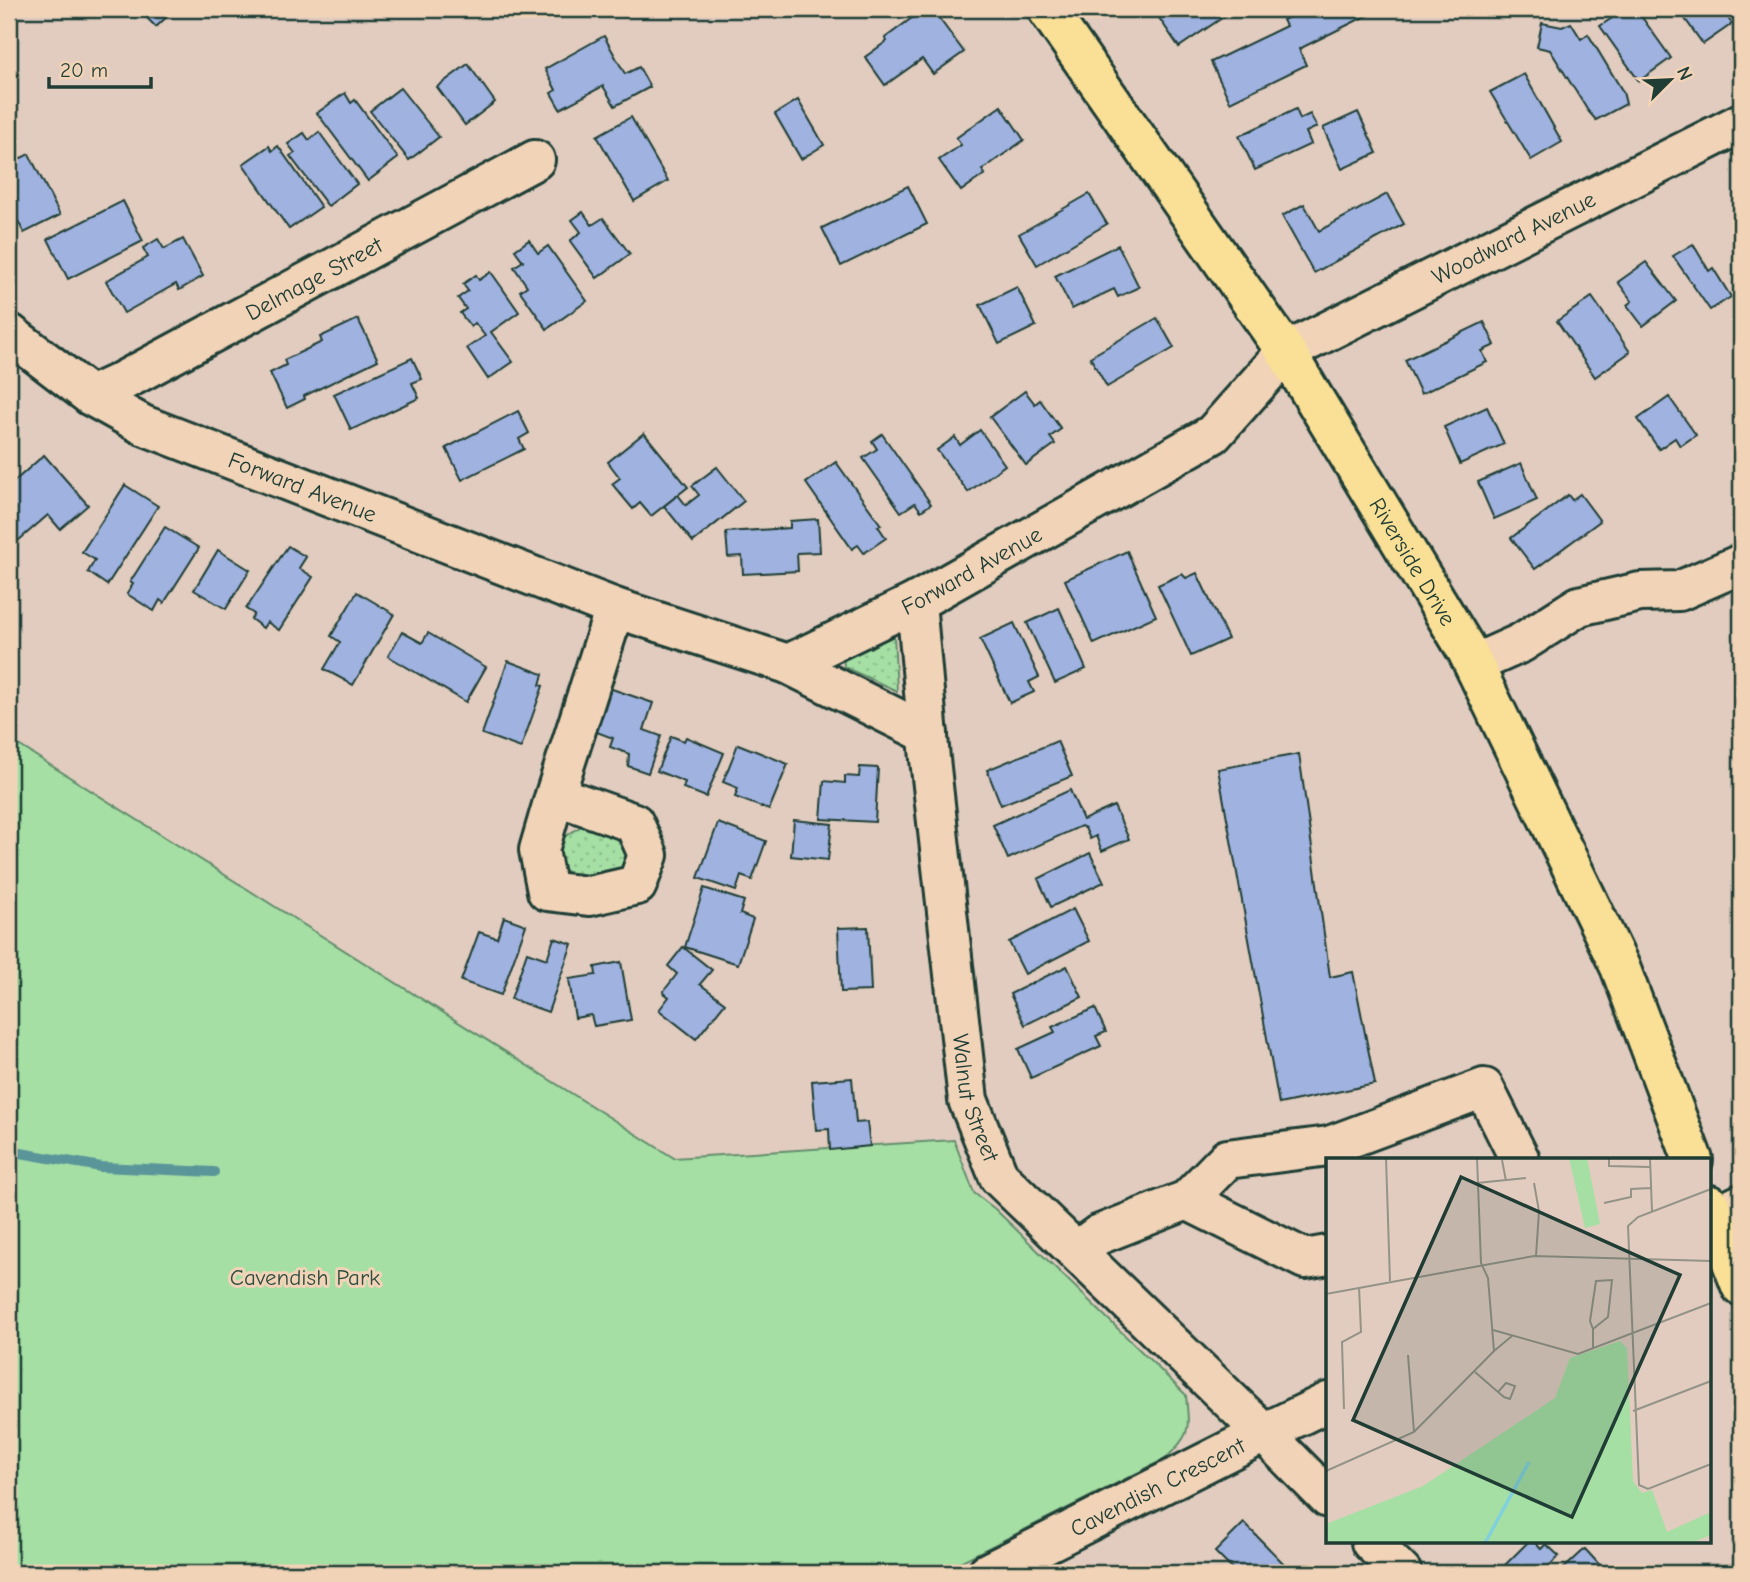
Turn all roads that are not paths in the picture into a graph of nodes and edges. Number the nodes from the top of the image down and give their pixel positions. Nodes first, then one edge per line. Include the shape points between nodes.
1 (1047, 9) edge
2 (1741, 123) edge
3 (535, 160) dead end
4 (9, 333) edge
5 (1286, 352) junction
6 (91, 396) junction
7 (1741, 564) edge
8 (916, 603) junction
9 (615, 608) junction
10 (788, 664) junction
11 (1474, 664) junction
12 (928, 734) junction
13 (555, 795) dead end
14 (1519, 1158) edge
15 (1692, 1158) edge
16 (1187, 1200) junction
17 (1719, 1211) edge
18 (1076, 1251) junction
19 (1326, 1255) edge
20 (1741, 1286) edge
21 (1326, 1403) edge
22 (1264, 1433) junction
23 (1326, 1496) edge
24 (1373, 1544) edge
25 (987, 1573) edge
26 (1402, 1573) edge

1 - 5 main road, Riverside Drive
2 - 5 street, Woodward Avenue
3 - 6 street, Delmage Street
4 - 6 street, Forward Avenue
5 - 8 street, Forward Avenue via 1213,434
5 - 11 main road, Riverside Drive
6 - 9 street, Forward Avenue via 143,425
7 - 11 street via 1679,591 1640,592 1579,606 1521,643
8 - 10 street, Forward Avenue
8 - 12 street, Walnut Street
9 - 10 street, Forward Avenue
9 - 13 street
10 - 12 street
11 - 15 main road, Riverside Drive via 1620,967
12 - 18 street, Walnut Street via 968,1100 999,1177
14 - 16 street via 1484,1088 1329,1146 1227,1159
16 - 18 street via 1098,1235
16 - 19 street via 1305,1259
17 - 20 main road
18 - 22 street, Walnut Street
21 - 22 street, Cavendish Crescent
22 - 23 street, Walnut Street
22 - 25 street, Cavendish Crescent
24 - 26 street

